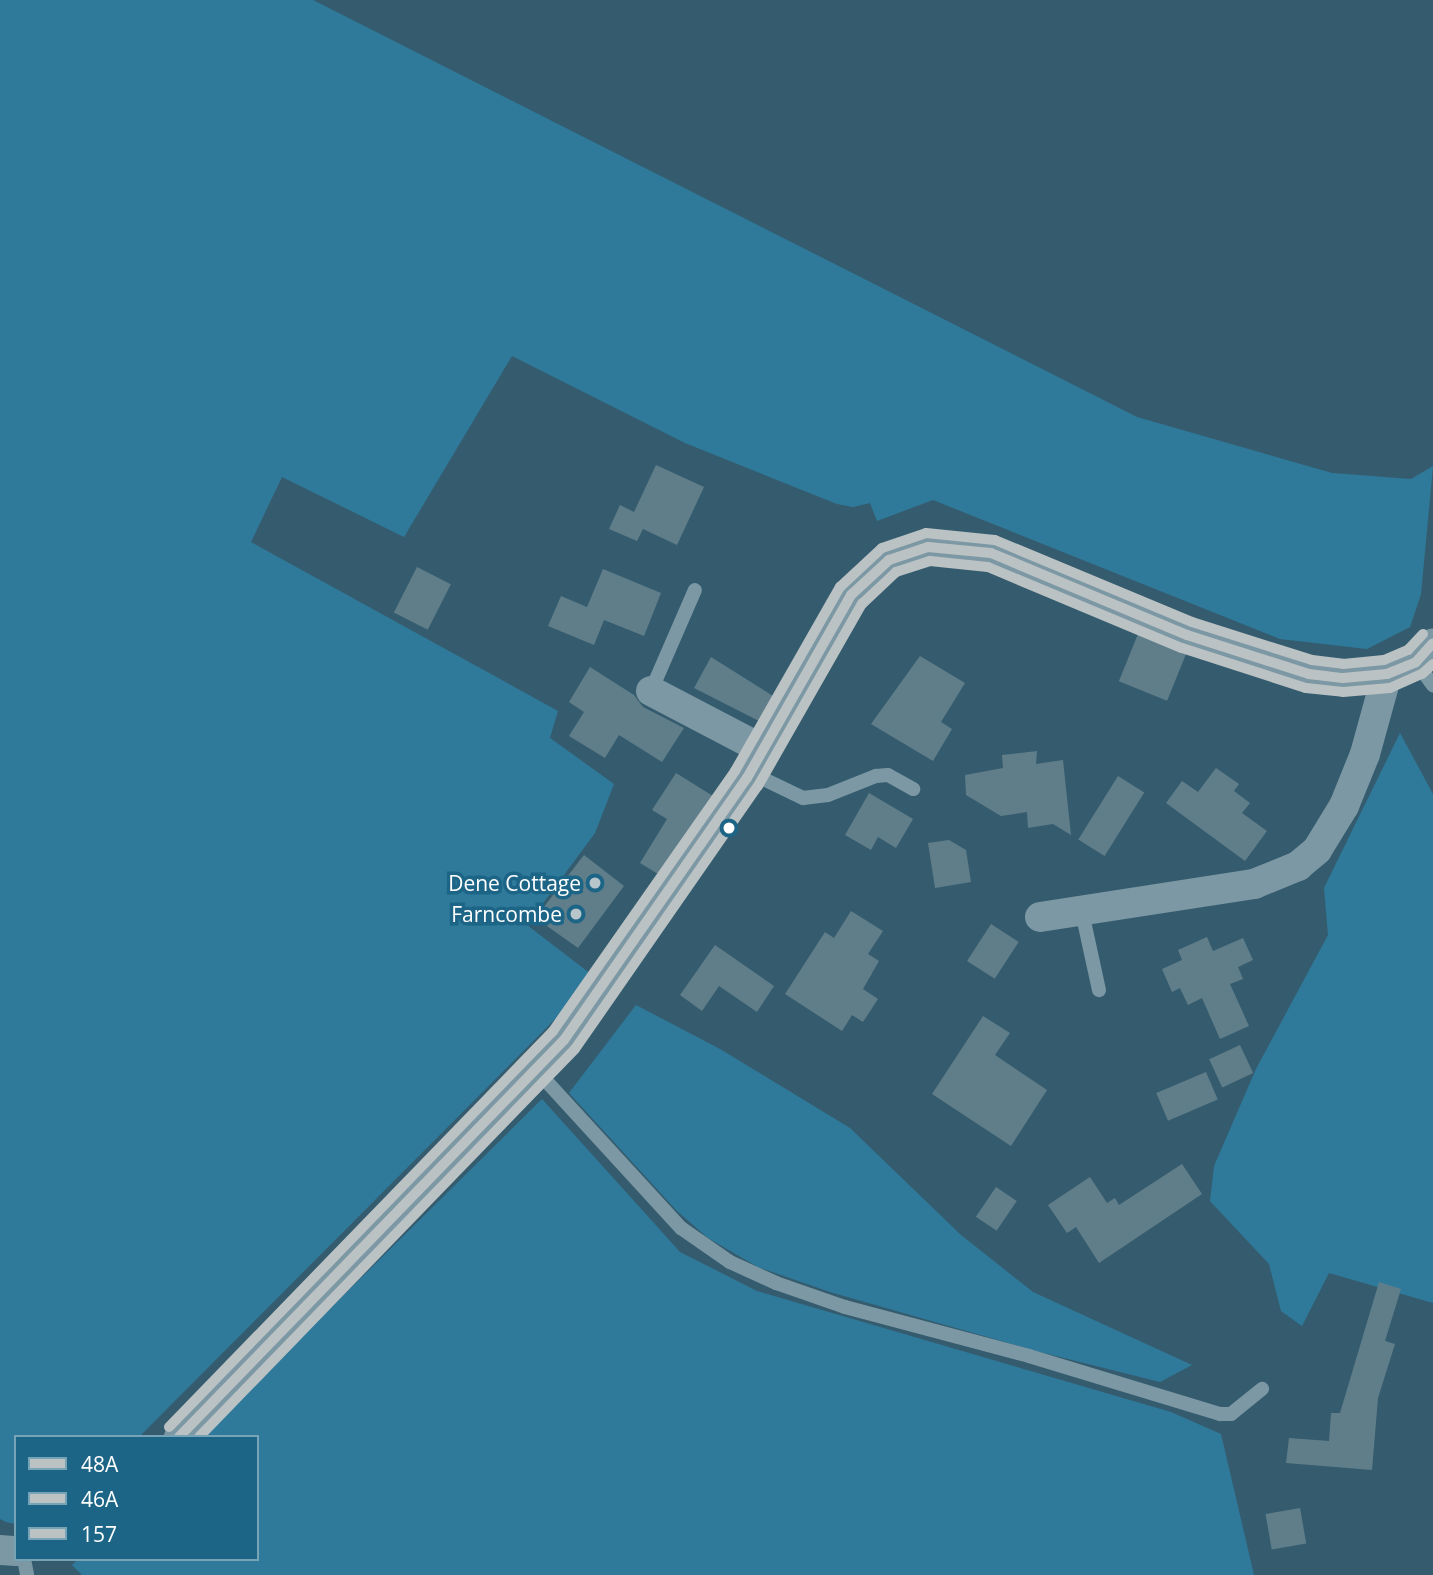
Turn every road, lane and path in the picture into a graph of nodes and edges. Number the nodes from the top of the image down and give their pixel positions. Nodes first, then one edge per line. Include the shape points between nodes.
1 (695, 590) dead end
2 (1427, 663) edge
3 (1387, 674) junction
4 (652, 691) joint
5 (757, 762) junction
6 (913, 789) dead end
7 (1082, 912) junction
8 (1040, 917) dead end
9 (1099, 990) dead end
10 (537, 1071) junction
11 (1262, 1389) dead end
12 (181, 1435) edge

1 - 4 lane
2 - 3 street
3 - 5 street via 1343,678 1310,674 1187,635 1013,560 972,548 929,547 890,560 851,595
3 - 7 street via 1365,754 1344,806 1317,850 1298,866 1254,884
4 - 5 street
5 - 6 lane via 803,798 828,795 888,775
5 - 10 street via 621,965
7 - 8 street
7 - 9 lane
10 - 11 lane via 681,1228 730,1262 776,1283 1220,1414 1231,1414
10 - 12 street

